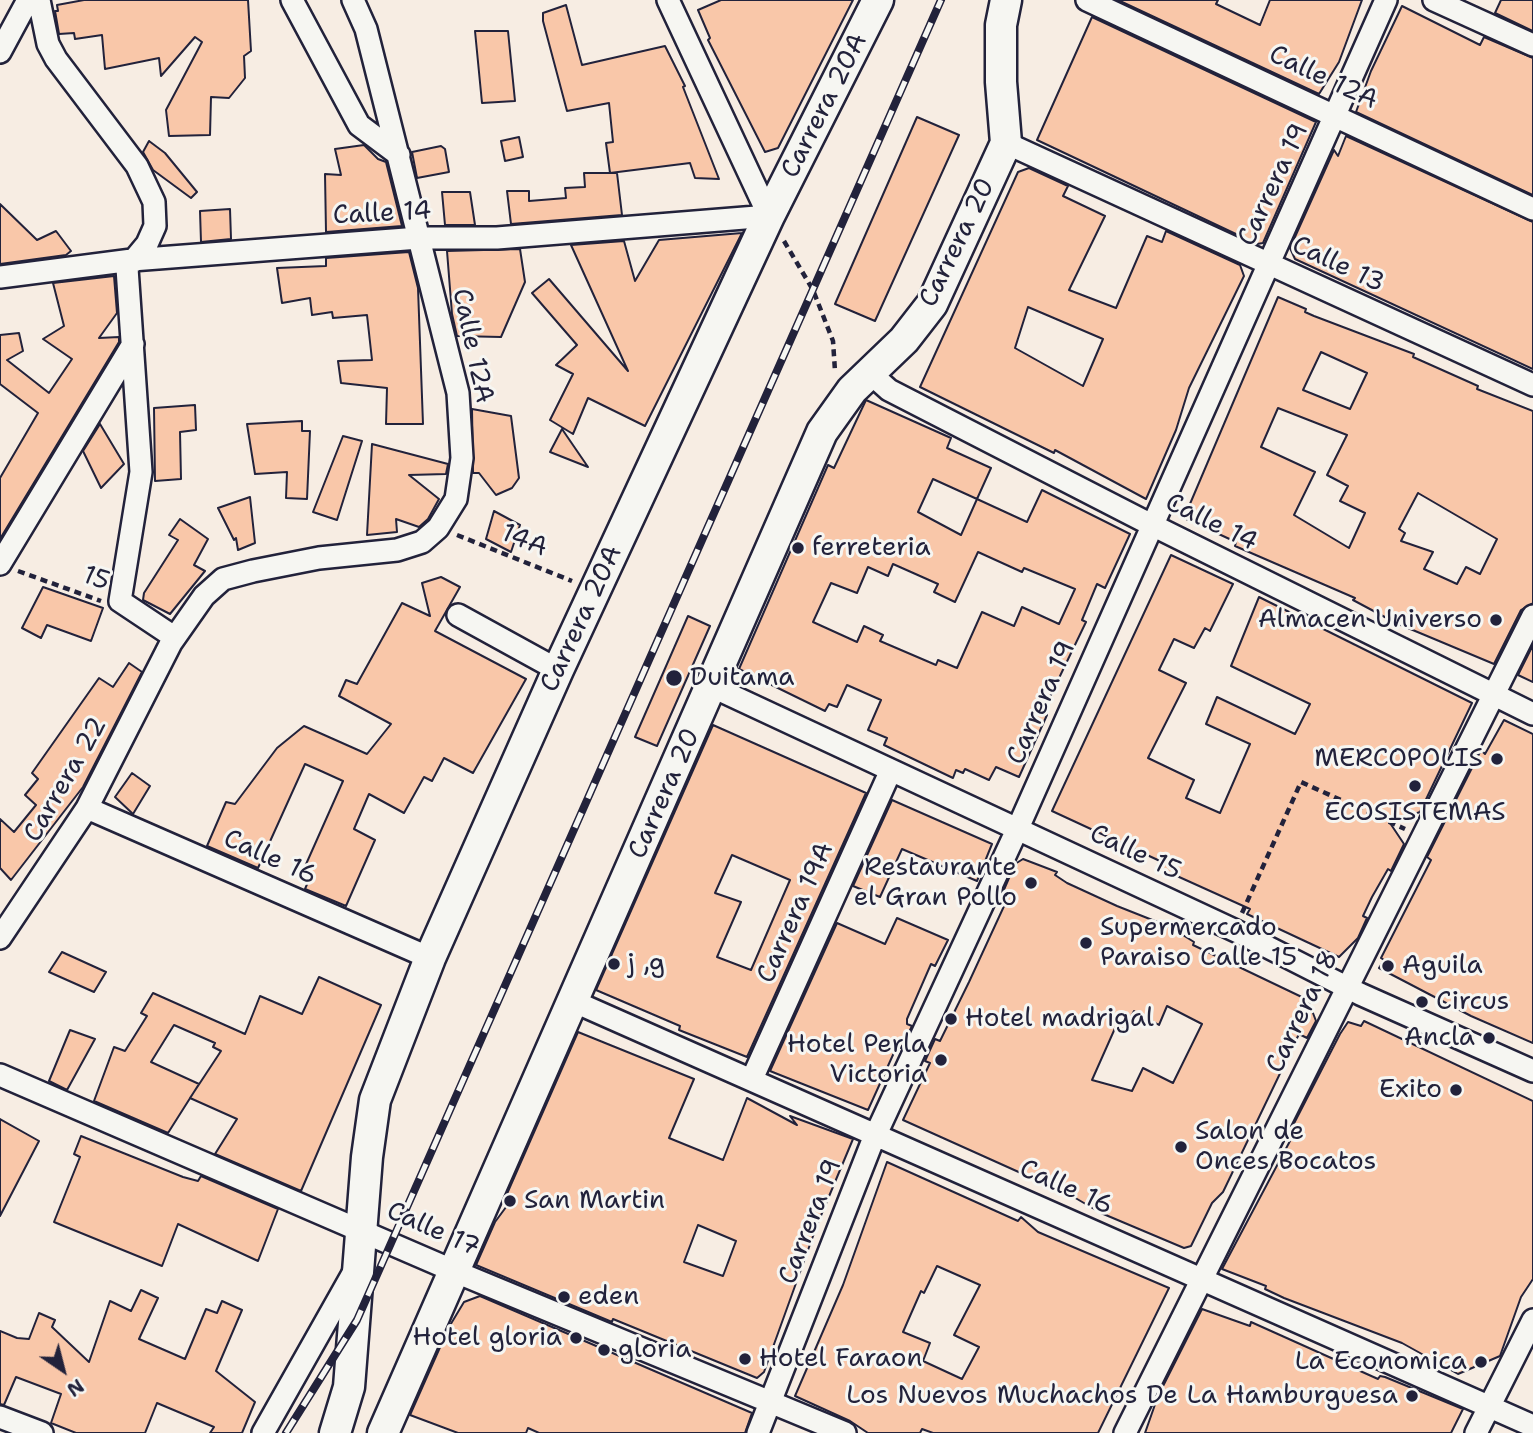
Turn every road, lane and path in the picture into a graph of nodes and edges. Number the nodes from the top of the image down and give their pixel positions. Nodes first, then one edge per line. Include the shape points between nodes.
1 (29, 0) edge
2 (39, 0) edge
3 (292, 0) edge
4 (353, 0) edge
5 (668, 0) edge
6 (878, 0) edge
7 (1006, 0) edge
8 (1087, 0) edge
9 (1386, 0) edge
10 (1434, 0) edge
11 (1533, 45) edge
12 (0, 52) edge
13 (1336, 116) junction
14 (1006, 144) junction
15 (399, 155) junction
16 (1533, 209) edge
17 (769, 216) junction
18 (419, 238) junction
19 (132, 260) junction
20 (1268, 264) junction
21 (0, 277) edge
22 (133, 344) junction
23 (835, 379) dead end
24 (879, 381) junction
25 (1533, 385) edge
26 (1151, 524) junction
27 (438, 528) junction
28 (4, 566) edge
29 (596, 591) junction
30 (108, 604) dead end
31 (458, 615) dead end
32 (1533, 616) edge
33 (173, 640) junction
34 (558, 670) junction
35 (713, 687) junction
36 (1493, 693) junction
37 (1533, 713) edge
38 (891, 770) junction
39 (87, 808) junction
40 (1017, 829) junction
41 (1421, 837) junction
42 (1236, 931) junction
43 (0, 938) edge
44 (430, 958) junction
45 (1347, 988) junction
46 (575, 1002) junction
47 (1533, 1071) edge
48 (0, 1075) edge
49 (752, 1079) junction
50 (876, 1134) junction
51 (362, 1229) junction
52 (360, 1261) junction
53 (456, 1271) junction
54 (1202, 1279) junction
55 (1533, 1320) edge
56 (349, 1387) junction
57 (401, 1393) junction
58 (770, 1402) junction
59 (1489, 1408) junction
60 (0, 1417) edge
61 (1533, 1426) edge
62 (42, 1433) edge
63 (263, 1433) edge
64 (335, 1433) edge
65 (383, 1433) edge
66 (758, 1433) edge
67 (845, 1433) edge
68 (1125, 1433) edge
69 (1476, 1433) edge

1 - 12 street
2 - 19 street via 48,44 56,59 137,166 154,202 155,226
3 - 15 street via 359,125
4 - 15 street, Calle 12A via 366,29
5 - 17 street
6 - 17 street, Carrera 20A
7 - 14 street via 1000,82
8 - 13 street, Calle 12A
9 - 13 street, Carrera 19
10 - 11 street
13 - 16 street, Calle 12A
13 - 20 street, Carrera 19
14 - 20 street, Calle 13
14 - 24 street, Carrera 20 via 932,304
15 - 18 street, Calle 12A
17 - 18 street, Calle 14 via 497,237
17 - 23 path via 813,290 833,341
17 - 29 street, Carrera 20A
18 - 19 street, Calle 14
18 - 27 street, Calle 12A via 459,406 462,458 456,499
19 - 21 street, Calle 14
19 - 22 street via 127,268
20 - 25 street, Calle 13
20 - 26 street, Carrera 19
22 - 28 street
22 - 33 street via 141,472 120,601
24 - 26 street, Calle 14
24 - 35 street, Carrera 20 via 844,400 822,432
26 - 36 street, Calle 14
26 - 40 street, Carrera 19
27 - 29 path, 14A
27 - 33 street, Calle 12A via 422,542 397,550 319,558 223,579 204,596
28 - 30 path, 15
29 - 34 street, Carrera 20A
31 - 34 street
32 - 36 street, Carrera 18
33 - 39 street, Carrera 22
34 - 44 street, Carrera 20A
35 - 38 street, Calle 15
35 - 46 street, Carrera 20
36 - 37 street, Calle 14
36 - 41 street, Carrera 18
38 - 40 street, Calle 15
38 - 49 street, Carrera 19A
39 - 43 street, Carrera 22
39 - 44 street, Calle 16
40 - 42 street, Calle 15
40 - 50 street, Carrera 19
41 - 42 path via 1301,782
41 - 45 street, Carrera 18
42 - 45 street, Calle 15
44 - 51 street, Carrera 20A via 375,1100
45 - 47 street, Calle 15
45 - 54 street, Carrera 18
46 - 49 street, Calle 16
46 - 53 street, Carrera 20
48 - 51 street, Calle 17
49 - 50 street, Calle 16
50 - 54 street, Calle 16
50 - 58 street, Carrera 19
51 - 52 street, Carrera 20A
51 - 53 street, Calle 17
52 - 56 street, Carrera 20A
52 - 63 street, Carrera 20A
53 - 57 street, Carrera 20
53 - 58 street, Calle 17
54 - 59 street, Calle 16
54 - 68 street, Carrera 18
55 - 59 street
56 - 57 street via 360,1399 375,1404
56 - 64 street, Carrera 20A
57 - 65 street, Carrera 20
58 - 66 street, Carrera 19
58 - 67 street, Calle 17
59 - 61 street, Calle 16
59 - 69 street
60 - 62 street

